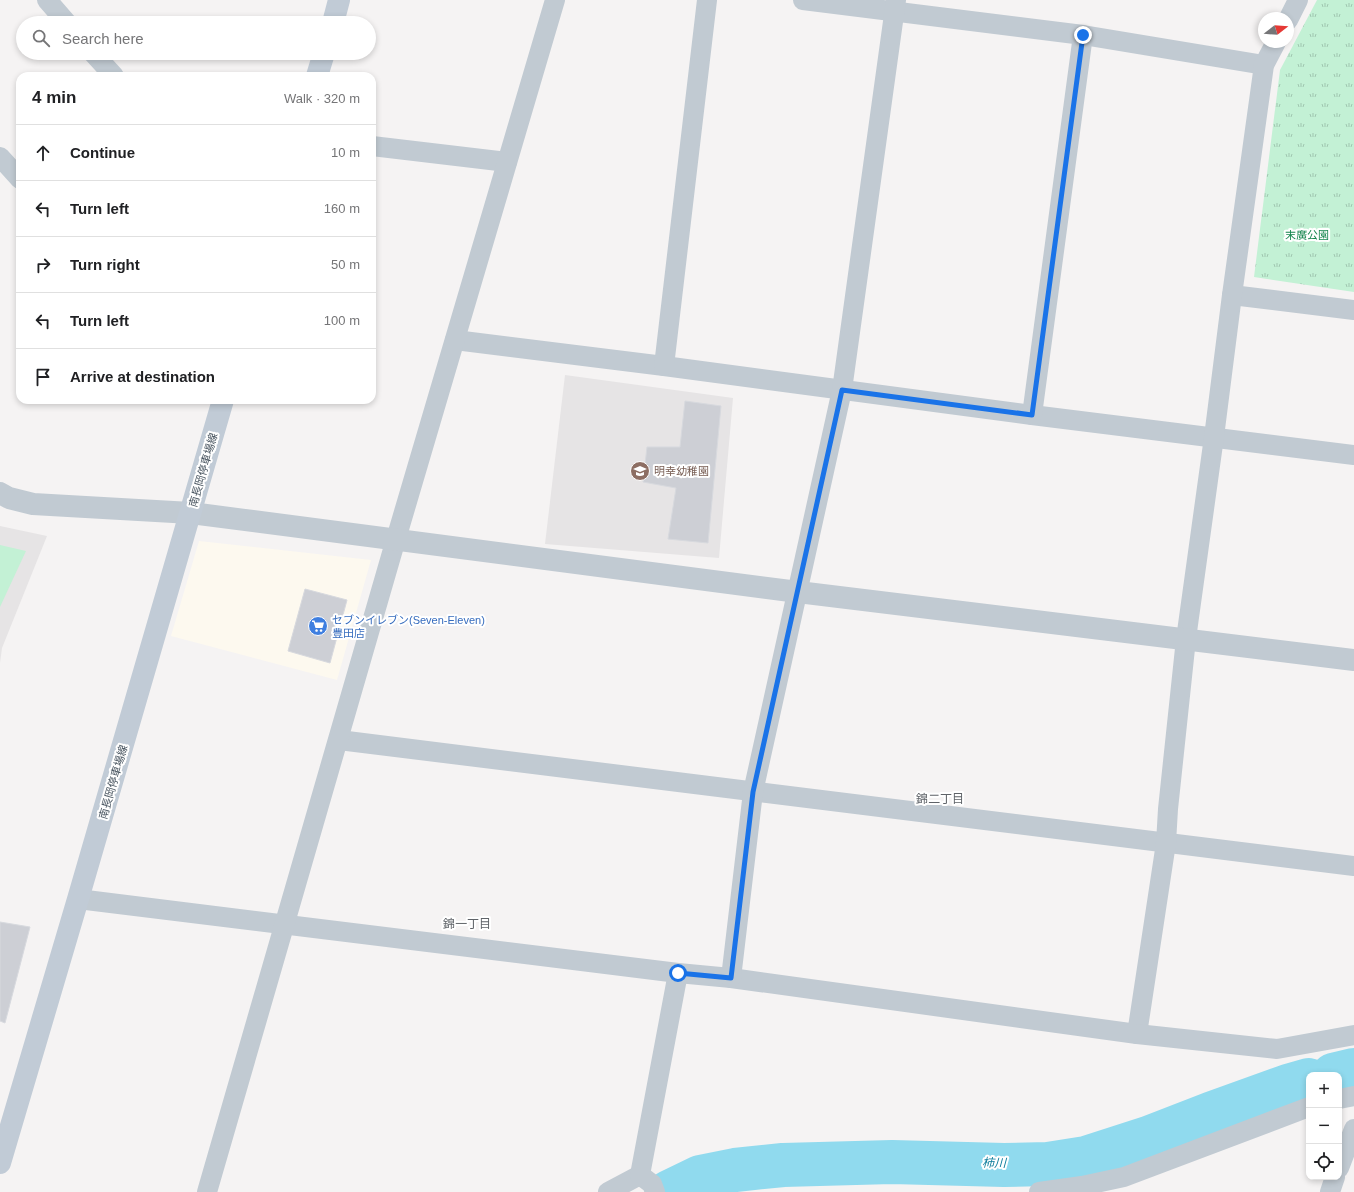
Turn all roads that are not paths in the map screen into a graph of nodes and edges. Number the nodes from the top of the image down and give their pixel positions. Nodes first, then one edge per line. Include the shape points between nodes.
1 (47, 0) edge
2 (339, 0) edge
3 (555, 0) edge
4 (706, 0) edge
5 (803, 0) edge
6 (1298, 0) edge
7 (895, 6) edge
8 (1292, 12) edge
9 (61, 16) edge
10 (335, 16) edge
11 (1083, 35) junction
12 (1273, 48) edge
13 (99, 60) edge
14 (322, 60) edge
15 (1264, 65) junction
16 (110, 72) edge
17 (318, 72) edge
18 (376, 146) edge
19 (0, 157) edge
20 (507, 162) junction
21 (16, 174) edge
22 (1232, 295) junction
23 (1354, 310) edge
24 (455, 340) junction
25 (664, 366) junction
26 (842, 390) junction
27 (222, 404) edge
28 (1032, 415) junction
29 (1214, 437) junction
30 (1354, 455) edge
31 (0, 493) edge
32 (191, 513) junction
33 (396, 539) junction
34 (798, 592) junction
35 (1186, 639) junction
36 (1354, 660) edge
37 (339, 740) junction
38 (753, 792) junction
39 (1166, 843) junction
40 (1354, 866) edge
41 (78, 899) junction
42 (284, 924) junction
43 (678, 973) junction
44 (731, 978) junction
45 (1137, 1034) junction
46 (1354, 1036) edge
47 (1354, 1096) edge
48 (1342, 1098) edge
49 (1306, 1108) edge
50 (1354, 1129) edge
51 (1342, 1160) edge
52 (0, 1163) edge
53 (1335, 1180) edge
54 (649, 1184) edge
55 (207, 1192) edge
56 (608, 1192) edge
57 (1039, 1192) edge
58 (1330, 1192) edge

1 - 9 street
2 - 10 main road
3 - 20 street
4 - 25 street
5 - 7 street
6 - 8 street
7 - 11 street
7 - 26 street
11 - 15 street
11 - 28 street
12 - 15 street
13 - 16 street
14 - 17 main road
15 - 22 street
18 - 20 street
19 - 21 street
20 - 24 street
22 - 23 street
22 - 29 street
24 - 25 street
24 - 33 street
25 - 26 street
26 - 28 street
26 - 34 street
27 - 32 main road, 南長岡停車場線
28 - 29 street
29 - 30 street
29 - 35 street
31 - 32 street via 33,504
32 - 33 street
32 - 41 main road, 南長岡停車場線
33 - 34 street
33 - 37 street
34 - 35 street
34 - 38 street
35 - 36 street
35 - 39 street
37 - 38 street
37 - 42 street
38 - 39 street
38 - 44 street
39 - 40 street
39 - 45 street
41 - 42 street
41 - 52 main road, 南長岡停車場線
42 - 43 street
42 - 55 street
43 - 44 street
43 - 54 street
44 - 45 street
45 - 46 street via 1277,1049
47 - 48 street
49 - 57 street via 1124,1177
50 - 51 street
53 - 58 street
54 - 56 street

